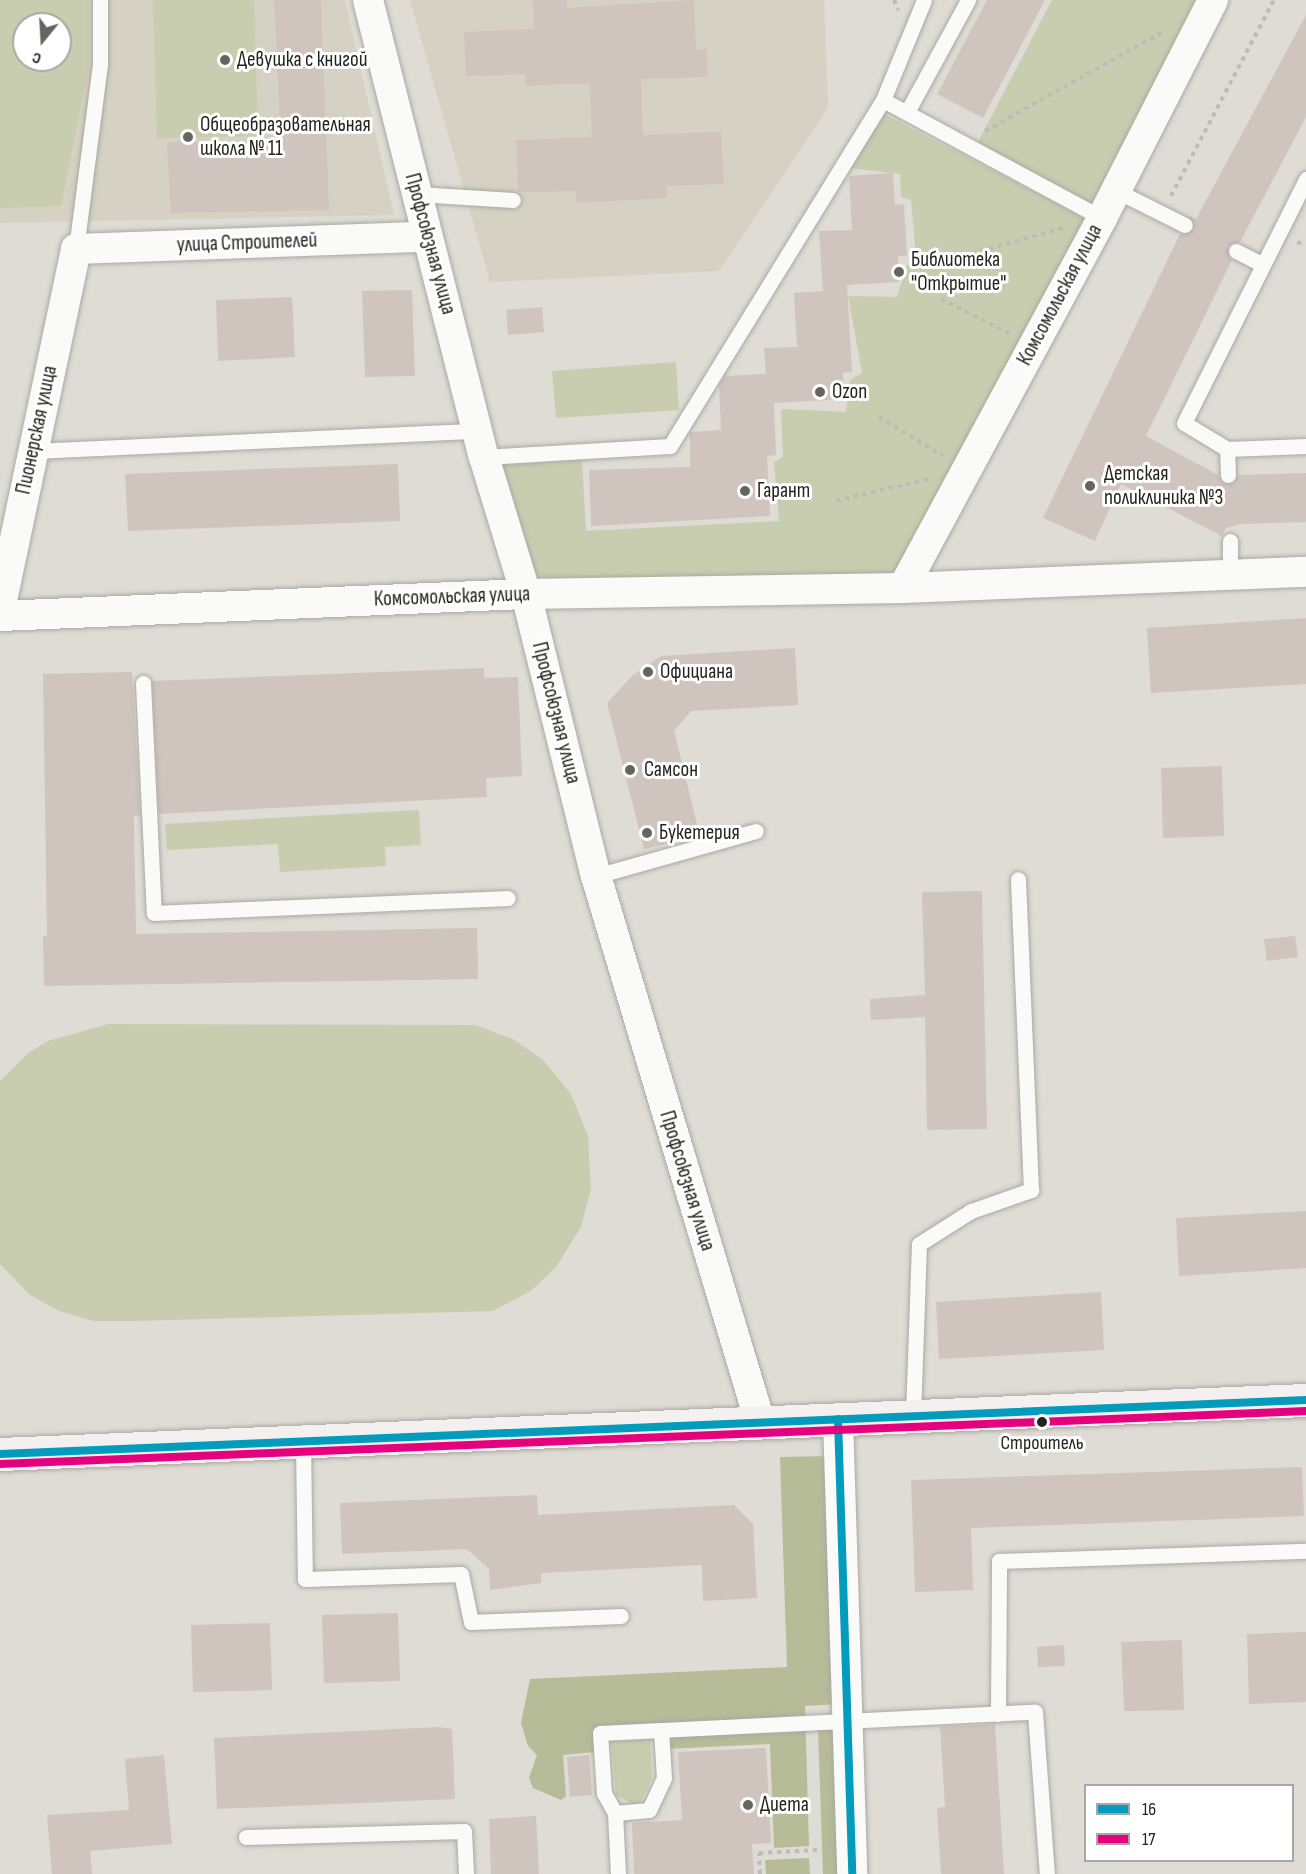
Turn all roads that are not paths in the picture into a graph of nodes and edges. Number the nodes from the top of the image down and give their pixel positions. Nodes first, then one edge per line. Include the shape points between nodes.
1 (100, 0) edge
2 (368, 0) edge
3 (924, 0) edge
4 (968, 0) edge
5 (1211, 3) edge
6 (883, 100) junction
7 (907, 112) junction
8 (1306, 179) edge
9 (1115, 190) junction
10 (417, 194) junction
11 (513, 200) dead end
12 (1102, 218) junction
13 (1185, 225) dead end
14 (417, 237) dead end
15 (76, 249) junction
16 (1236, 251) dead end
17 (1262, 264) junction
18 (481, 444) junction
19 (1306, 446) edge
20 (1227, 449) junction
21 (33, 451) junction
22 (1228, 475) dead end
23 (8, 532) edge
24 (1230, 541) dead end
25 (1306, 572) edge
26 (1230, 575) junction
27 (903, 588) junction
28 (526, 594) junction
29 (0, 610) edge
30 (0, 616) edge
31 (143, 683) dead end
32 (756, 831) dead end
33 (596, 876) junction
34 (1018, 879) dead end
35 (508, 898) dead end
36 (1306, 1400) edge
37 (913, 1416) junction
38 (838, 1419) junction
39 (760, 1422) junction
40 (303, 1442) junction
41 (0, 1454) edge
42 (1306, 1551) edge
43 (621, 1616) dead end
44 (998, 1714) junction
45 (847, 1721) junction
46 (661, 1731) junction
47 (615, 1813) junction
48 (246, 1837) dead end
49 (466, 1874) edge
50 (618, 1874) edge
51 (852, 1874) edge
52 (1047, 1874) edge

1 - 15 lane via 100,63
2 - 10 street, Профсоюзная улица
3 - 6 lane
4 - 7 lane
5 - 9 street, Комсомольская улица
6 - 7 lane
6 - 18 lane via 670,446
7 - 12 lane
8 - 17 lane
9 - 12 street, Комсомольская улица
9 - 13 lane
10 - 11 lane
10 - 18 street, Профсоюзная улица
12 - 27 street, Комсомольская улица
14 - 15 street, улица Строителей
15 - 21 street, Пионерская улица
16 - 17 lane
17 - 20 lane via 1184,423
18 - 21 lane
18 - 28 street, Профсоюзная улица
19 - 20 lane
20 - 22 lane
21 - 23 street, Пионерская улица
23 - 29 street, Пионерская улица
24 - 26 lane
25 - 26 street, Комсомольская улица
26 - 27 street, Комсомольская улица
27 - 28 street, Комсомольская улица
28 - 30 street, Комсомольская улица
28 - 33 street, Профсоюзная улица
31 - 35 lane via 153,913
32 - 33 lane
33 - 39 street, Профсоюзная улица
34 - 37 lane via 1031,1190 971,1211 919,1244
36 - 37 street
37 - 38 street
38 - 39 street
38 - 45 street
39 - 40 street
40 - 41 street
40 - 43 lane via 305,1579 461,1574 471,1622
42 - 44 lane via 999,1561
44 - 45 lane
44 - 52 lane via 1035,1712
45 - 46 lane
45 - 51 street
46 - 47 lane via 664,1779 649,1810
46 - 47 lane via 600,1734 604,1793
47 - 50 lane
48 - 49 lane via 464,1831

